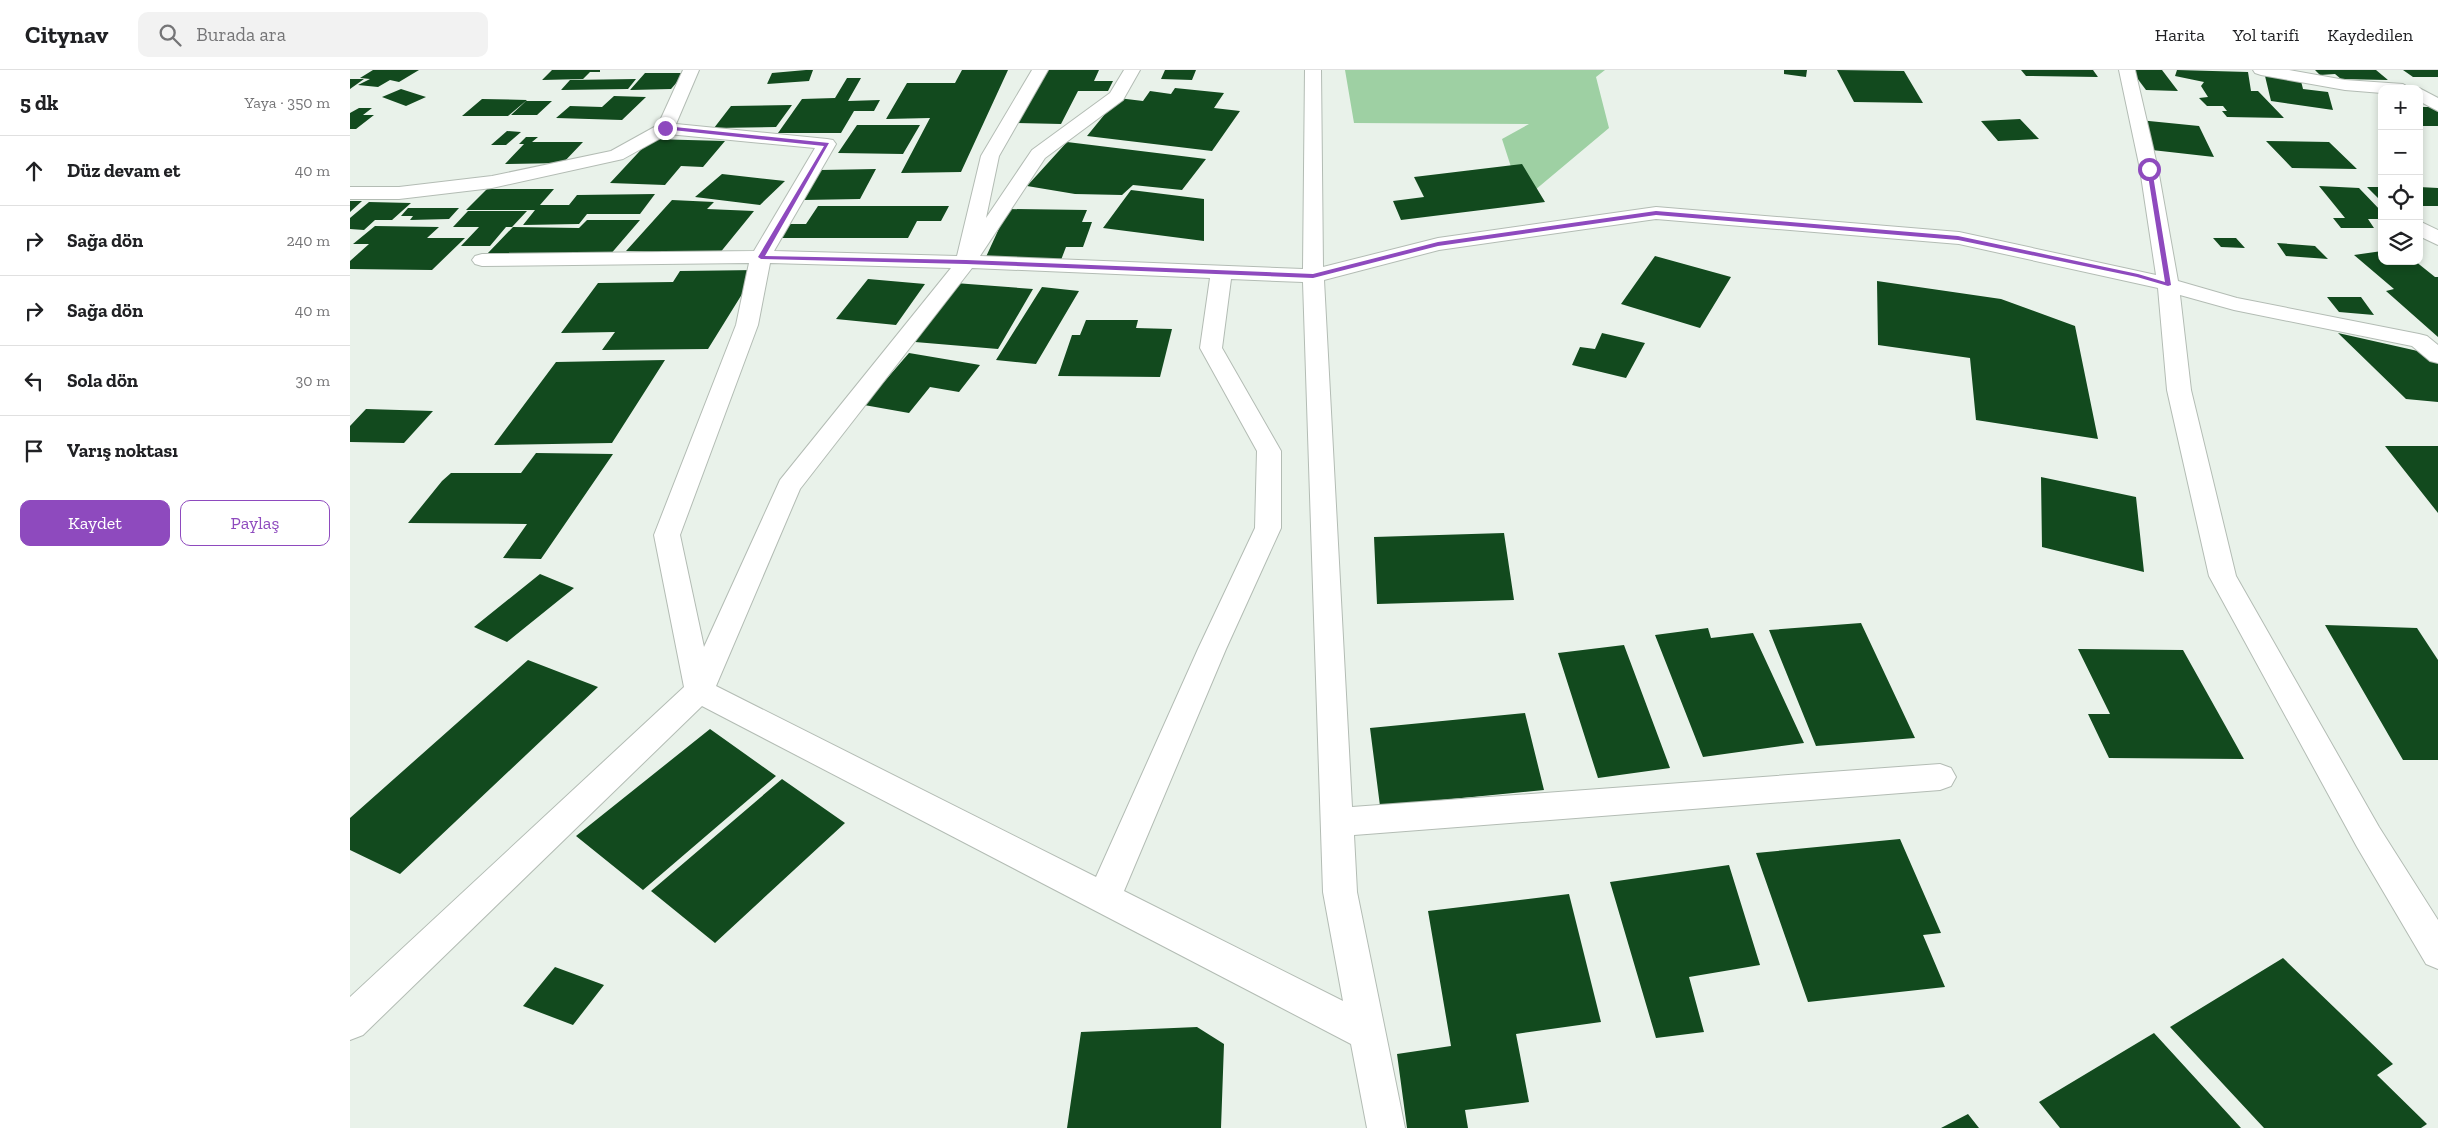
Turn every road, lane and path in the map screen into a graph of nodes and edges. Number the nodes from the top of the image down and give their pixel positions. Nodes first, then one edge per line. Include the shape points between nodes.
1 (691, 70) edge
2 (1040, 70) edge
3 (1132, 70) edge
4 (1313, 70) edge
5 (2127, 70) edge
6 (2261, 70) edge
7 (2388, 70) edge
8 (2409, 85) edge
9 (2378, 87) edge
10 (2423, 95) edge
11 (2438, 106) edge
12 (665, 128) junction
13 (350, 193) edge
14 (2423, 230) edge
15 (2438, 239) edge
16 (761, 257) junction
17 (482, 260) dead end
18 (966, 262) junction
19 (1222, 273) junction
20 (1313, 276) junction
21 (2168, 285) junction
22 (2438, 356) edge
23 (699, 691) junction
24 (1940, 777) dead end
25 (1338, 822) junction
26 (1104, 898) junction
27 (2438, 952) edge
28 (350, 1022) edge
29 (1368, 1033) junction
30 (1386, 1128) edge

1 - 12 street
2 - 18 street via 990,156
3 - 18 street via 1116,96 1038,154
4 - 20 street
5 - 21 street via 2149,169
6 - 9 street via 2345,85
7 - 8 street
10 - 11 street
12 - 13 street via 617,155 492,182 399,193
12 - 16 street via 827,144
14 - 15 street
16 - 17 street
16 - 18 street
16 - 23 street via 747,325 667,536
18 - 19 street
18 - 23 street via 789,486
19 - 20 street
19 - 26 street via 1211,348 1269,451 1268,528
20 - 21 street via 1438,244 1656,213 1958,238
20 - 25 street
21 - 22 street via 2234,304 2420,341
21 - 27 street via 2179,390 2223,576 2368,837
23 - 26 street
23 - 28 street
24 - 25 street
25 - 29 street via 1340,892
26 - 29 street
29 - 30 street

